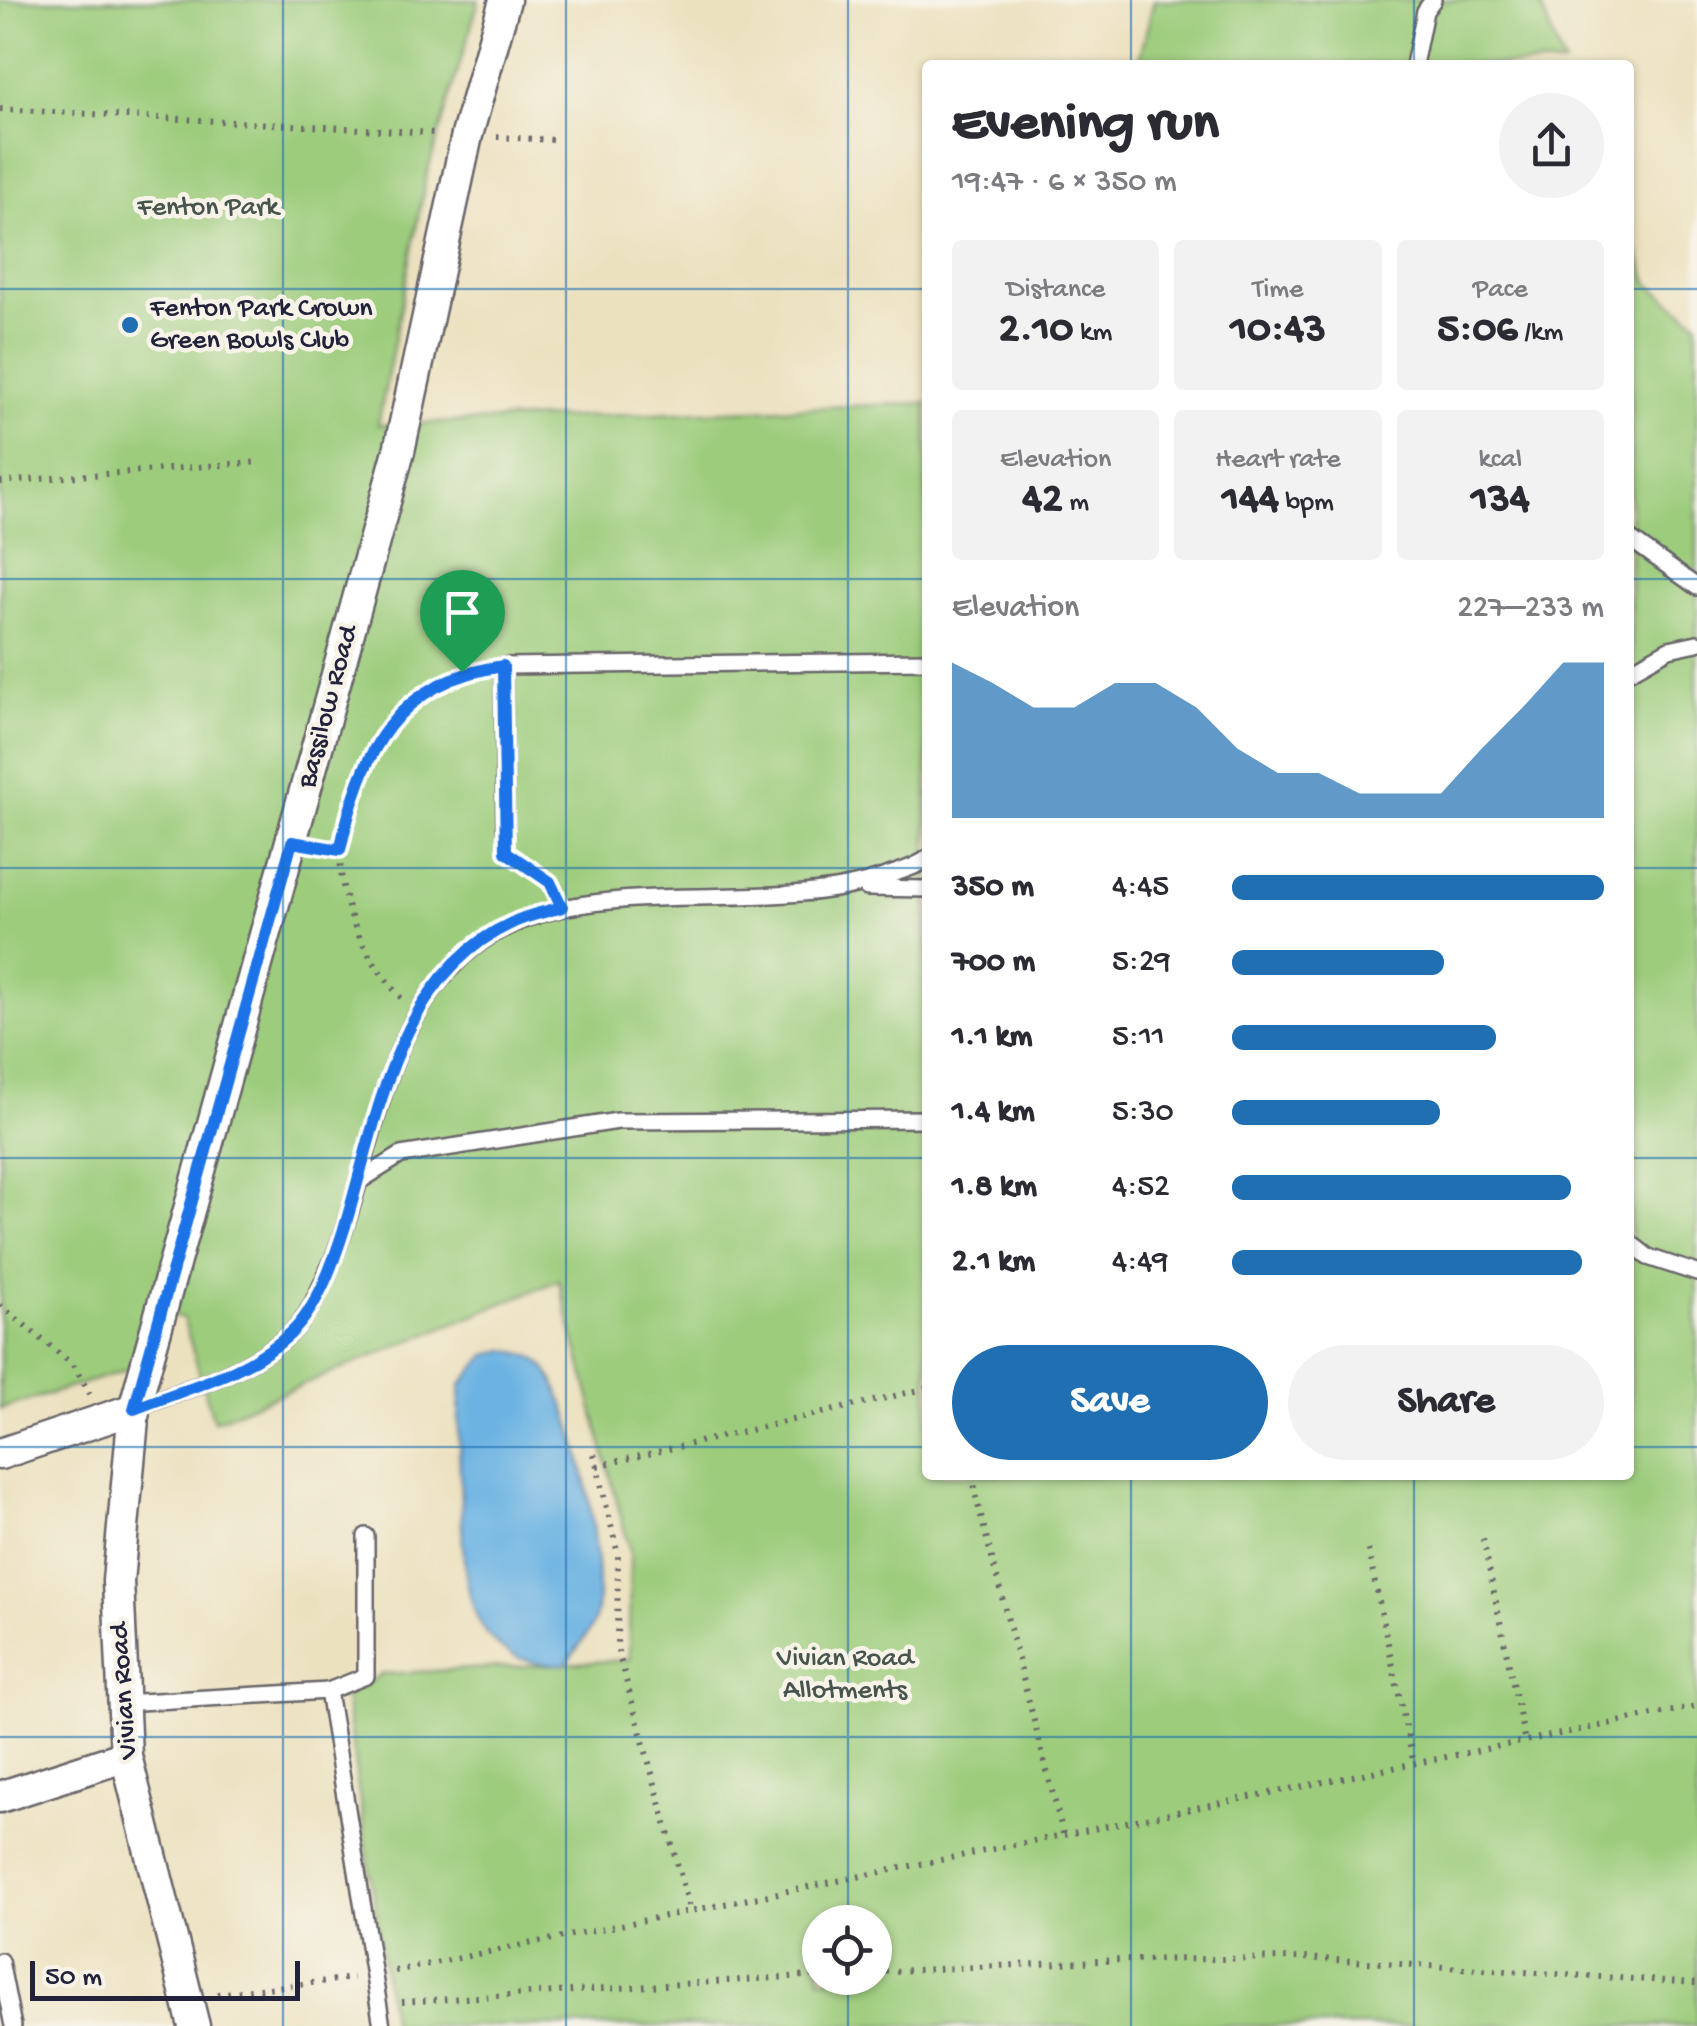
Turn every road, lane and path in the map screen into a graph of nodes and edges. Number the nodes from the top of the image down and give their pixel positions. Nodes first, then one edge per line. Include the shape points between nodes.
1 (505, 0) edge
2 (1433, 0) edge
3 (1415, 60) edge
4 (0, 109) edge
5 (467, 135) junction
6 (556, 140) dead end
7 (260, 462) dead end
8 (0, 482) edge
9 (1634, 542) edge
10 (1697, 587) edge
11 (1697, 644) edge
12 (922, 661) edge
13 (503, 666) junction
14 (1634, 669) edge
15 (505, 829) joint
16 (292, 842) junction
17 (340, 850) junction
18 (922, 860) edge
19 (853, 888) junction
20 (922, 888) edge
21 (562, 907) junction
22 (415, 1014) junction
23 (922, 1119) edge
24 (358, 1182) junction
25 (1634, 1246) edge
26 (1697, 1273) edge
27 (0, 1305) edge
28 (922, 1389) edge
29 (119, 1414) junction
30 (0, 1454) edge
31 (594, 1454) dead end
32 (597, 1466) junction
33 (974, 1480) edge
34 (366, 1536) dead end
35 (1483, 1539) dead end
36 (1368, 1550) dead end
37 (328, 1691) junction
38 (121, 1703) junction
39 (1697, 1706) edge
40 (1525, 1742) junction
41 (126, 1756) junction
42 (1414, 1765) junction
43 (0, 1797) edge
44 (1064, 1838) junction
45 (691, 1913) junction
46 (0, 1961) edge
47 (892, 1971) edge
48 (376, 1975) junction
49 (802, 1976) edge
50 (1697, 1983) edge
51 (380, 2004) junction
52 (191, 2011) edge
53 (13, 2026) edge
54 (382, 2026) edge

1 - 5 street, Bassilow Road
2 - 3 lane
4 - 5 path
5 - 6 path
5 - 16 street, Bassilow Road via 399,451
7 - 8 path
9 - 10 lane
11 - 14 lane via 1669,649
12 - 13 lane
13 - 15 lane
13 - 17 path via 433,685 394,716 350,806
15 - 21 path via 506,852 550,882
16 - 17 path
16 - 29 street, Bassilow Road
17 - 22 path via 348,917 371,963
18 - 19 lane
19 - 20 lane
19 - 21 lane
21 - 22 lane via 510,923 474,948
22 - 24 lane
23 - 24 lane via 618,1121 402,1155
24 - 29 lane via 318,1293 293,1332 254,1361
25 - 26 lane
27 - 29 path
28 - 32 path
29 - 30 street
29 - 38 street, Vivian Road
31 - 32 path
32 - 45 path via 618,1554 617,1648
33 - 44 path
34 - 37 lane via 366,1676
35 - 40 path
36 - 42 path
37 - 38 lane
37 - 48 lane
38 - 41 street, Vivian Road
39 - 40 path
40 - 42 path
41 - 43 street
41 - 52 street, Vivian Road
42 - 44 path
44 - 45 path
45 - 48 path
46 - 53 lane
47 - 50 path via 1305,1958
48 - 51 lane
48 - 52 path
49 - 51 path
51 - 54 lane

